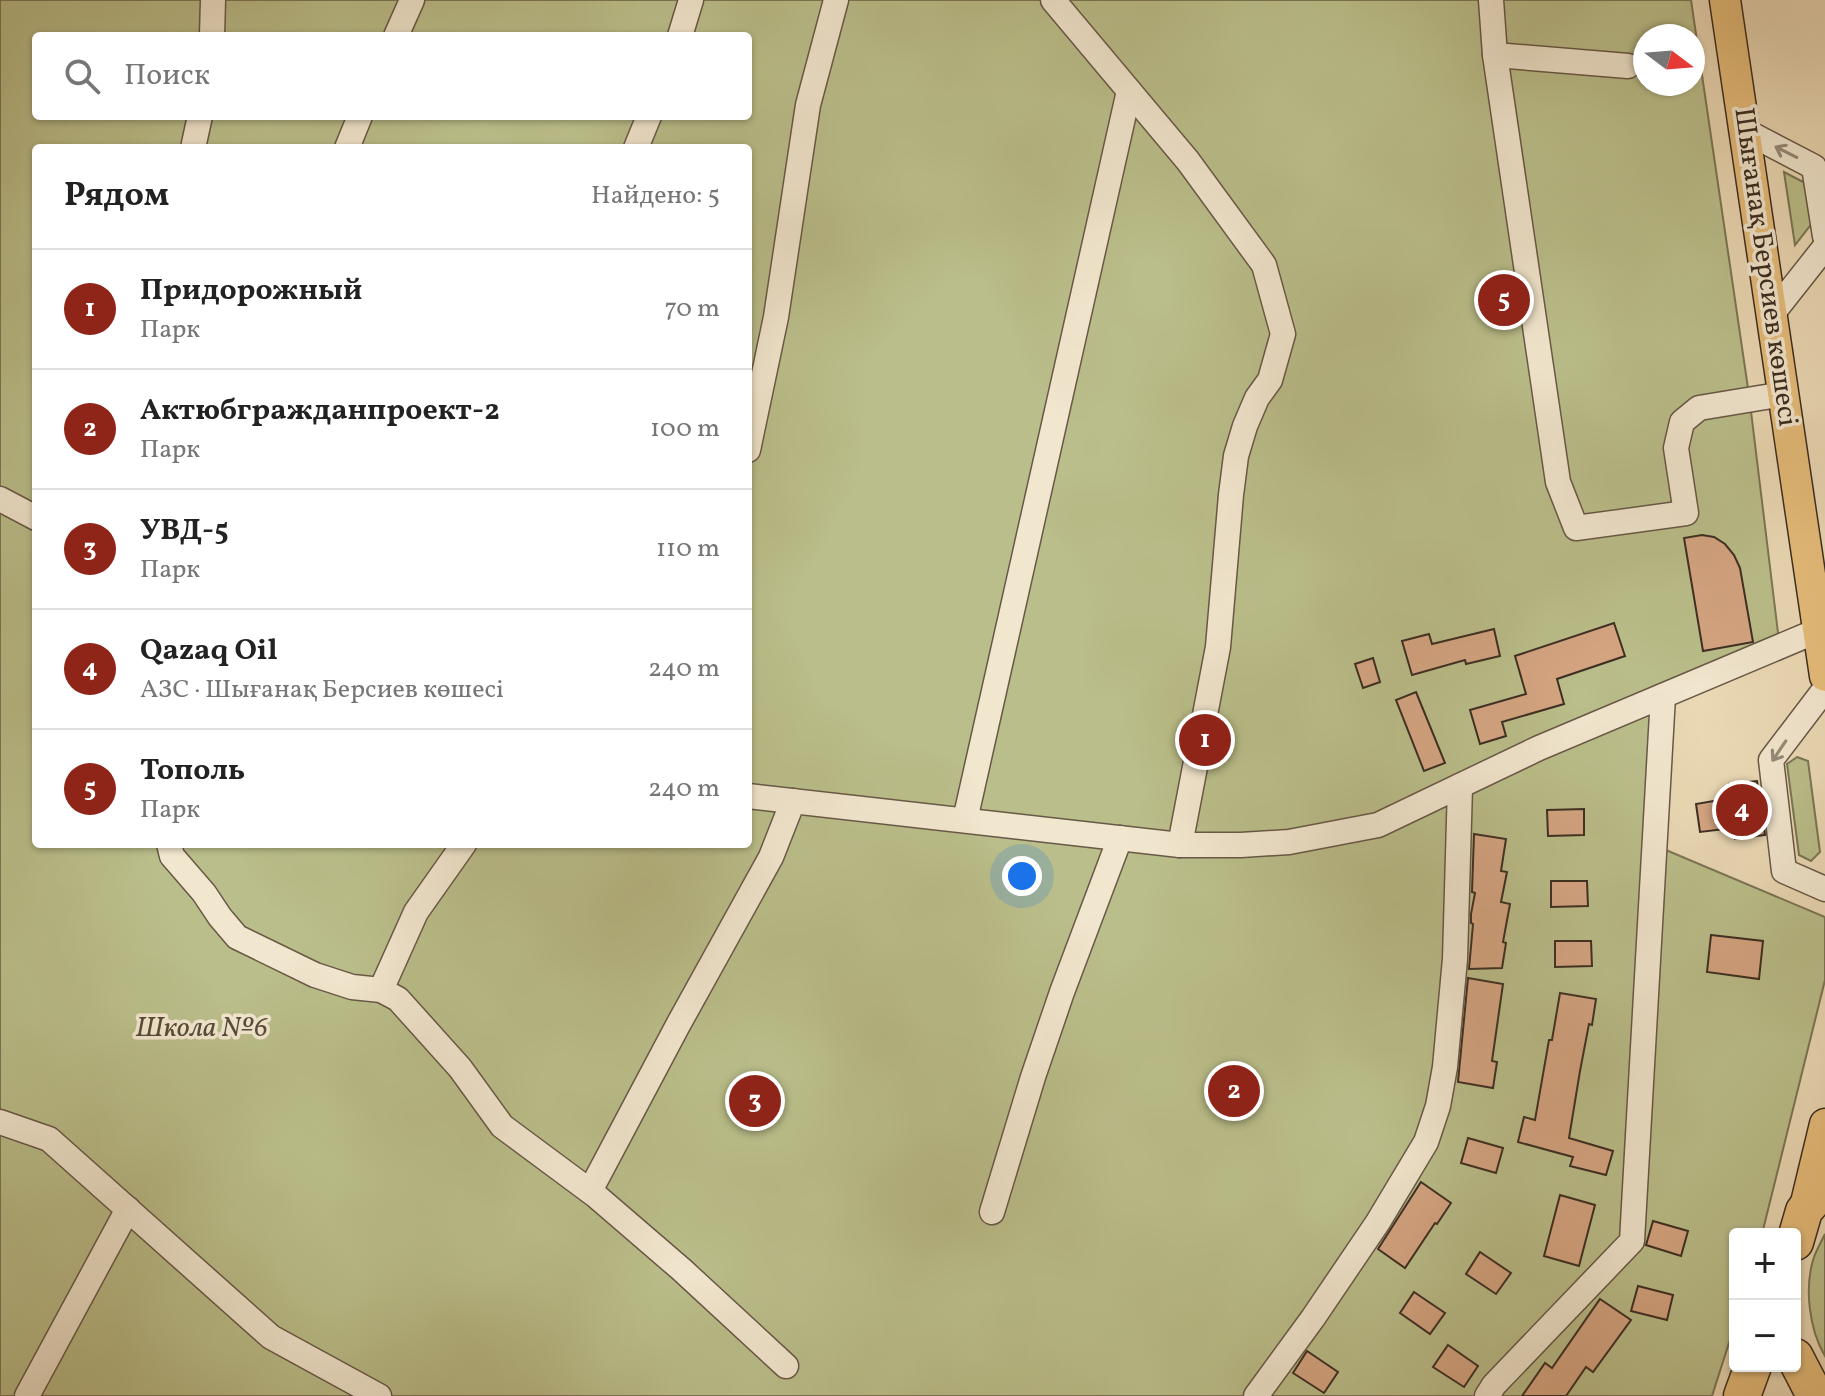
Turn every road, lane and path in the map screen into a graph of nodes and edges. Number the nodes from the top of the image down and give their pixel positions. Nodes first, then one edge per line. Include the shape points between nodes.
1 (213, 0) edge
2 (412, 0) edge
3 (691, 0) edge
4 (836, 0) edge
5 (1053, 0) edge
6 (1491, 0) edge
7 (1725, 0) edge
8 (212, 32) edge
9 (398, 32) edge
10 (681, 32) edge
11 (1495, 55) junction
12 (1628, 66) dead end
13 (1129, 91) junction
14 (199, 120) edge
15 (358, 120) edge
16 (647, 120) edge
17 (1745, 131) junction
18 (194, 144) edge
19 (349, 144) edge
20 (638, 144) edge
21 (1825, 236) edge
22 (1825, 247) edge
23 (1772, 314) junction
24 (1784, 394) junction
25 (752, 431) edge
26 (0, 499) edge
27 (32, 516) edge
28 (1819, 630) junction
29 (1825, 676) edge
30 (1825, 689) edge
31 (1663, 696) junction
32 (1460, 786) junction
33 (752, 796) edge
34 (793, 801) junction
35 (965, 820) junction
36 (1120, 838) junction
37 (1180, 845) junction
38 (170, 848) edge
39 (461, 848) edge
40 (1825, 889) edge
41 (381, 990) junction
42 (0, 1122) edge
43 (1825, 1124) edge
44 (590, 1191) junction
45 (128, 1209) junction
46 (992, 1212) dead end
47 (1808, 1213) edge
48 (786, 1366) dead end
49 (1801, 1369) edge
50 (1751, 1372) edge
51 (27, 1396) edge
52 (379, 1396) edge
53 (1256, 1396) edge
54 (1487, 1396) edge
55 (1742, 1396) edge
56 (1820, 1396) edge

1 - 8 lane
2 - 9 lane
3 - 10 lane
4 - 25 lane via 808,105 776,317
5 - 13 lane
6 - 11 lane
7 - 17 main road, Шығанақ Берсиев көшесі
11 - 12 lane
11 - 24 lane via 1558,482 1576,528 1686,513 1676,448 1682,422 1699,408
13 - 35 lane
13 - 37 lane via 1264,265 1283,334 1270,380 1257,398 1236,456 1218,647
14 - 18 lane
15 - 19 lane
16 - 20 lane
21 -> 17 lane via 1814,167
17 - 23 main road, Шығанақ Берсиев көшесі
22 - 23 lane
23 - 24 main road, Шығанақ Берсиев көшесі
24 - 28 main road, Шығанақ Берсиев көшесі
26 - 27 lane
28 - 29 main road, Шығанақ Берсиев көшесі
28 - 31 lane
30 -> 40 lane via 1771,760 1784,871
31 - 32 lane
31 - 54 lane via 1632,1241
32 - 37 lane via 1378,825 1289,842
32 - 53 lane via 1455,959 1445,1067 1426,1142 1370,1234
33 - 34 lane
34 - 35 lane
34 - 44 lane via 771,857
35 - 36 lane
36 - 37 lane
36 - 46 lane via 1062,992
38 - 41 lane via 237,937 315,975
39 - 41 lane via 416,912
41 - 44 lane via 398,999 460,1068 502,1126
42 - 45 lane via 49,1139
43 - 47 main road
44 - 48 lane
45 - 51 lane
45 - 52 lane via 271,1337
49 - 56 highway
50 - 55 highway

